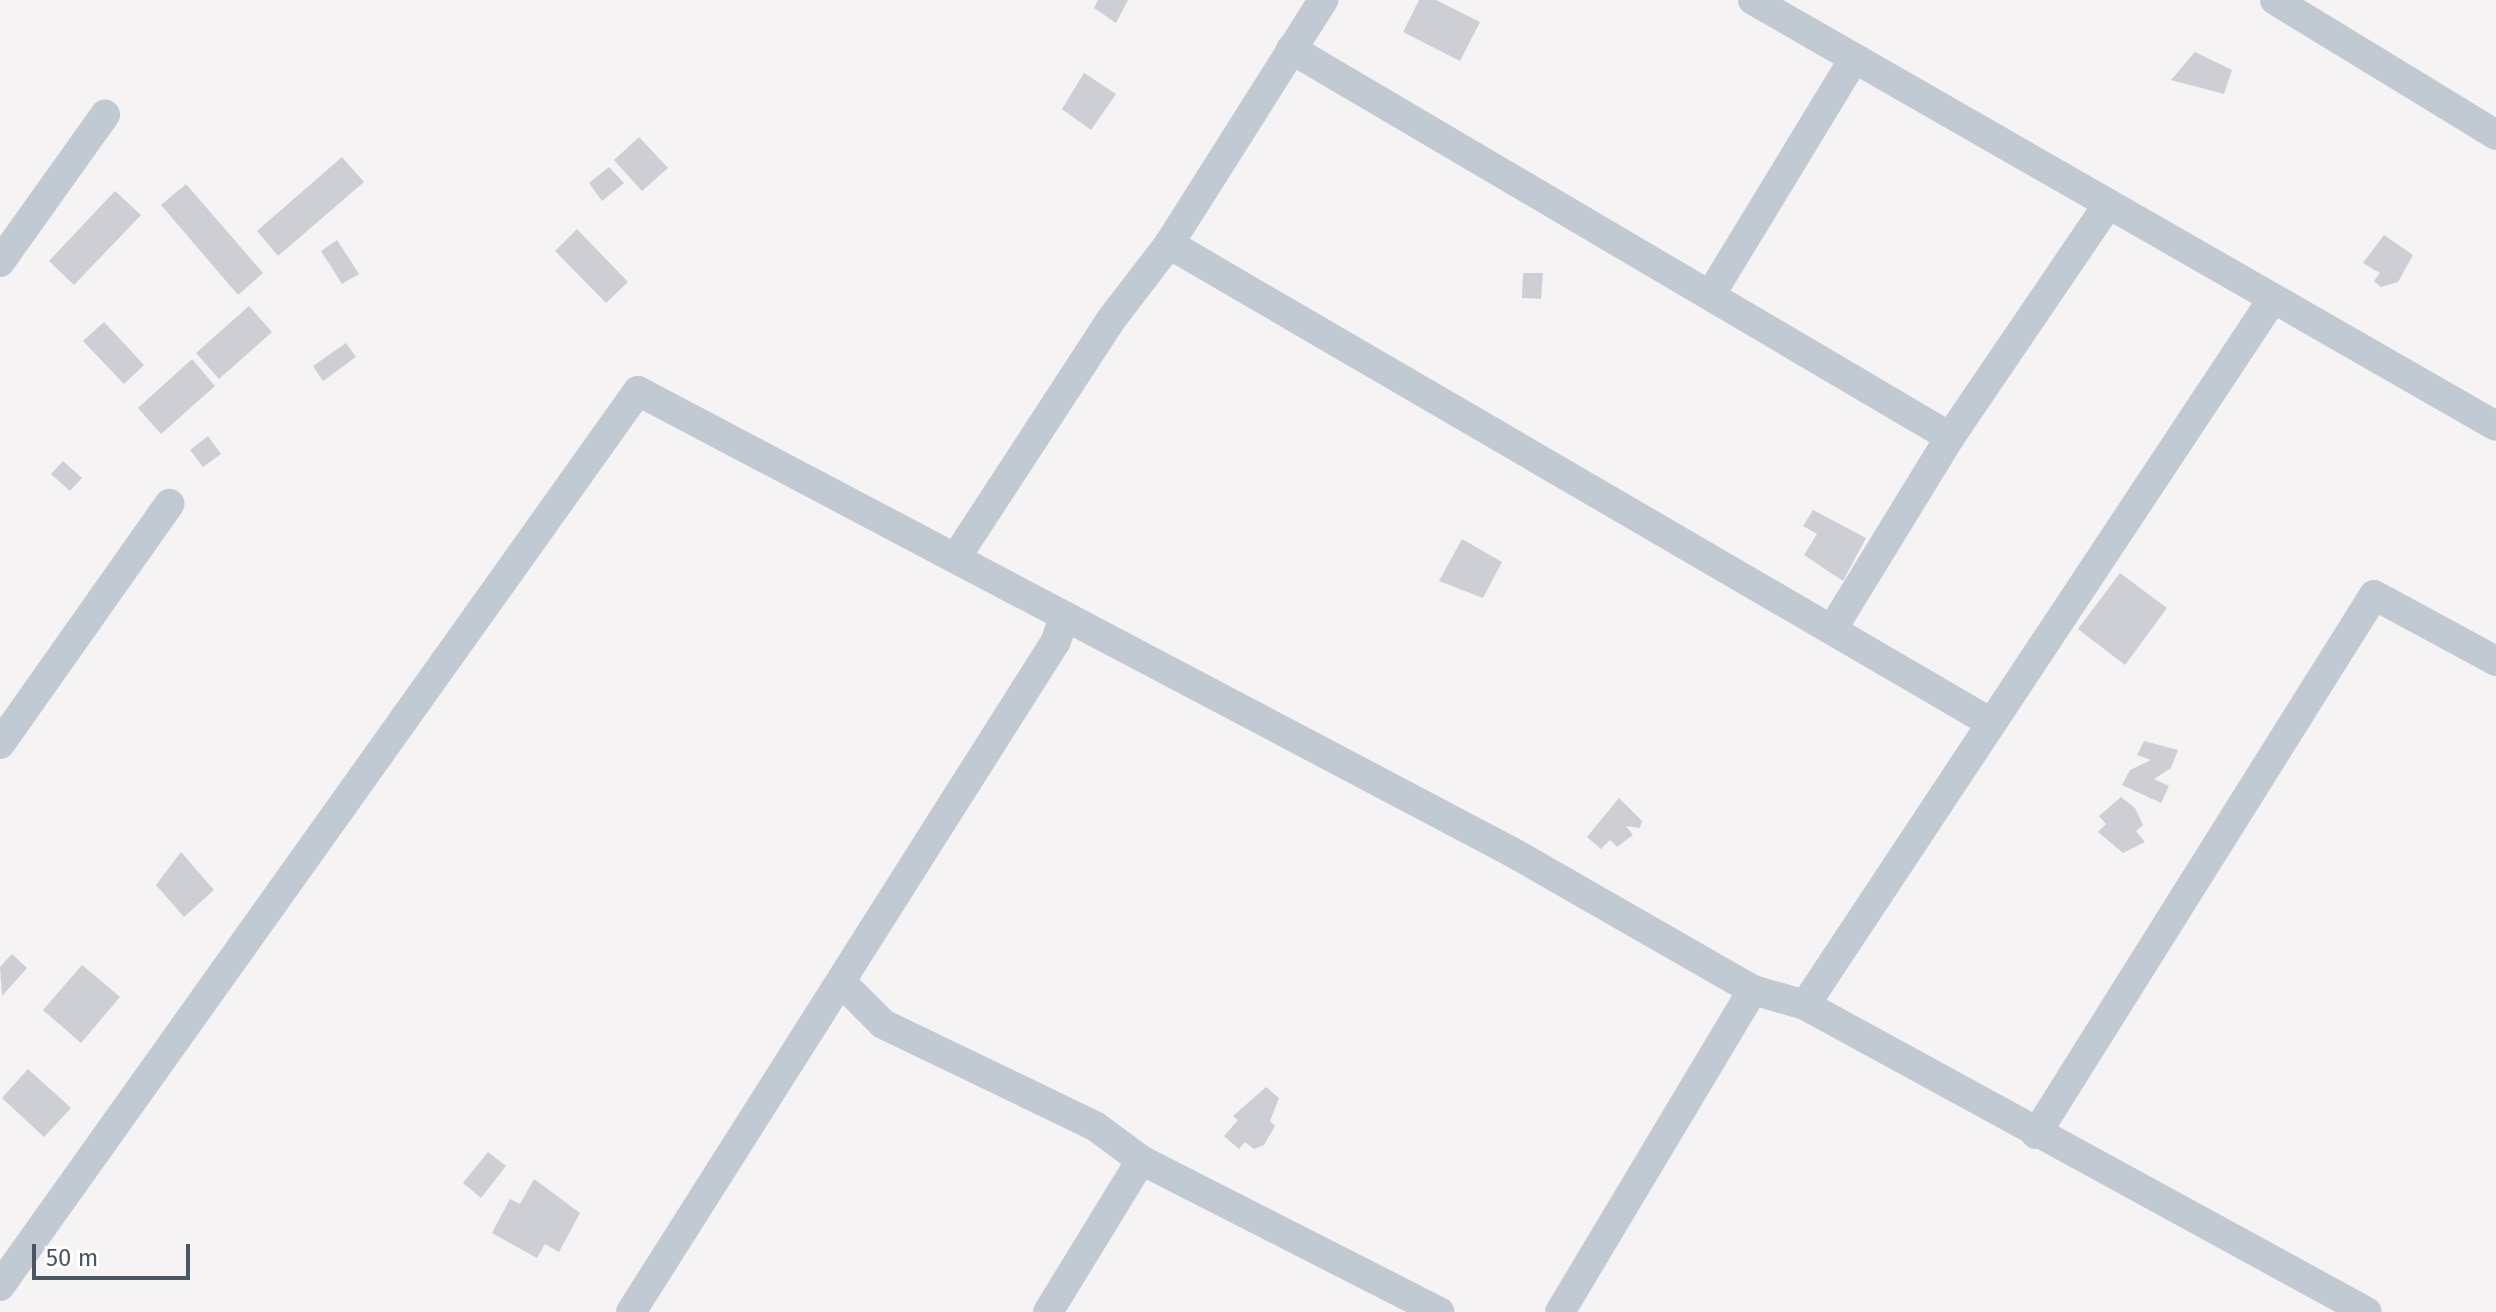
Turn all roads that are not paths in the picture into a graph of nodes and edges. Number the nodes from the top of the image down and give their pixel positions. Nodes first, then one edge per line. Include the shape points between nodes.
1 (1323, 0) edge
2 (1753, 0) edge
3 (2275, 0) edge
4 (1291, 49) junction
5 (1854, 59) junction
6 (105, 115) dead end
7 (2496, 135) edge
8 (2107, 206) junction
9 (1169, 244) junction
10 (0, 262) edge
11 (1711, 294) junction
12 (2270, 303) junction
13 (2496, 426) edge
14 (1950, 437) junction
15 (169, 504) dead end
16 (957, 556) junction
17 (1064, 616) junction
18 (1833, 628) junction
19 (2496, 661) edge
20 (1988, 721) junction
21 (0, 744) edge
22 (841, 982) junction
23 (1753, 990) junction
24 (1805, 1005) junction
25 (2036, 1134) junction
26 (1141, 1160) junction
27 (0, 1286) edge
28 (631, 1312) edge
29 (1048, 1312) edge
30 (1439, 1312) edge
31 (1560, 1312) edge
32 (2367, 1312) edge

1 - 4 street
2 - 5 street
3 - 7 street
4 - 9 street
4 - 11 street
5 - 8 street
5 - 11 street
6 - 10 street
8 - 12 street
8 - 14 street
9 - 16 street via 1110,321
9 - 18 street
11 - 14 street
12 - 13 street
12 - 20 street
14 - 18 street
15 - 21 street
16 - 17 street
16 - 27 street via 638,391
17 - 22 street via 1056,641
17 - 23 street via 1512,852
18 - 20 street
19 - 25 street via 2374,595
20 - 24 street
22 - 26 street via 883,1024 1095,1126
22 - 28 street
23 - 24 street
23 - 31 street
24 - 25 street
25 - 32 street
26 - 29 street
26 - 30 street

